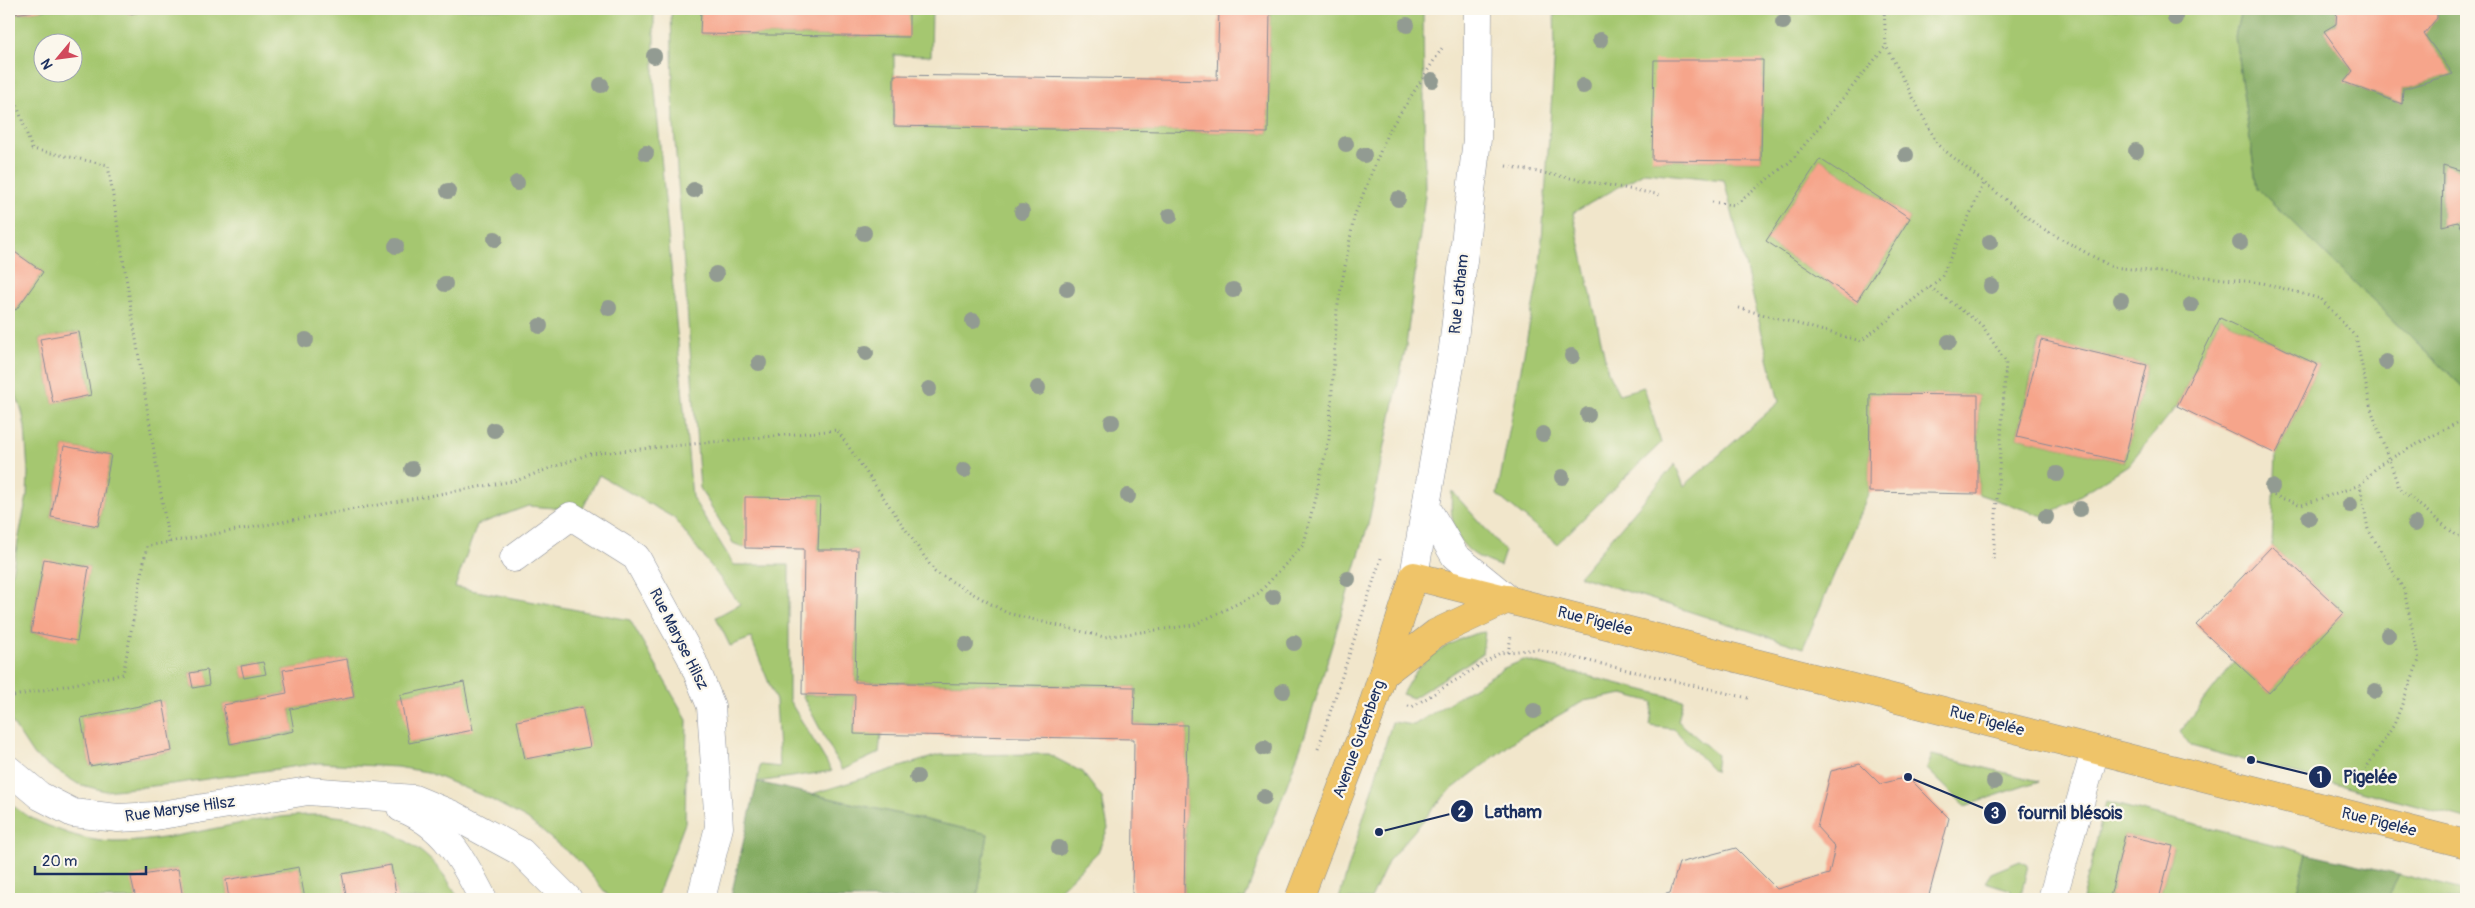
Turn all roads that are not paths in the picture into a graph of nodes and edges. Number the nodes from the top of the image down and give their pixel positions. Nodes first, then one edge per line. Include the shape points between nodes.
1 (1478, 9) edge
2 (1426, 507) junction
3 (514, 558) dead end
4 (1414, 576) junction
5 (1508, 599) junction
6 (1383, 674) junction
7 (2095, 750) junction
8 (9, 770) edge
9 (365, 794) junction
10 (2466, 844) edge
11 (483, 899) edge
12 (568, 899) edge
13 (701, 899) edge
14 (1299, 899) edge
15 (2052, 899) edge

1 - 2 street, Rue Latham via 1477,139 1454,348
2 - 4 street, Rue Latham
2 - 5 street via 1455,556
3 - 13 street, Rue Maryse Hilsz via 571,516 636,557 691,657 711,706 719,826
4 - 5 main road, Rue Pigelée
4 - 6 main road, Avenue Gutenberg
5 - 6 main road via 1436,633
5 - 7 main road, Rue Pigelée
6 - 14 main road, Avenue Gutenberg
7 - 10 main road, Rue Pigelée
7 - 15 street
8 - 9 street, Rue Maryse Hilsz via 40,796 73,813 118,818 154,816 308,791
9 - 11 street, Rue Maryse Hilsz via 414,813 449,840
9 - 12 street, Rue Maryse Hilsz via 414,799 460,819 521,852

